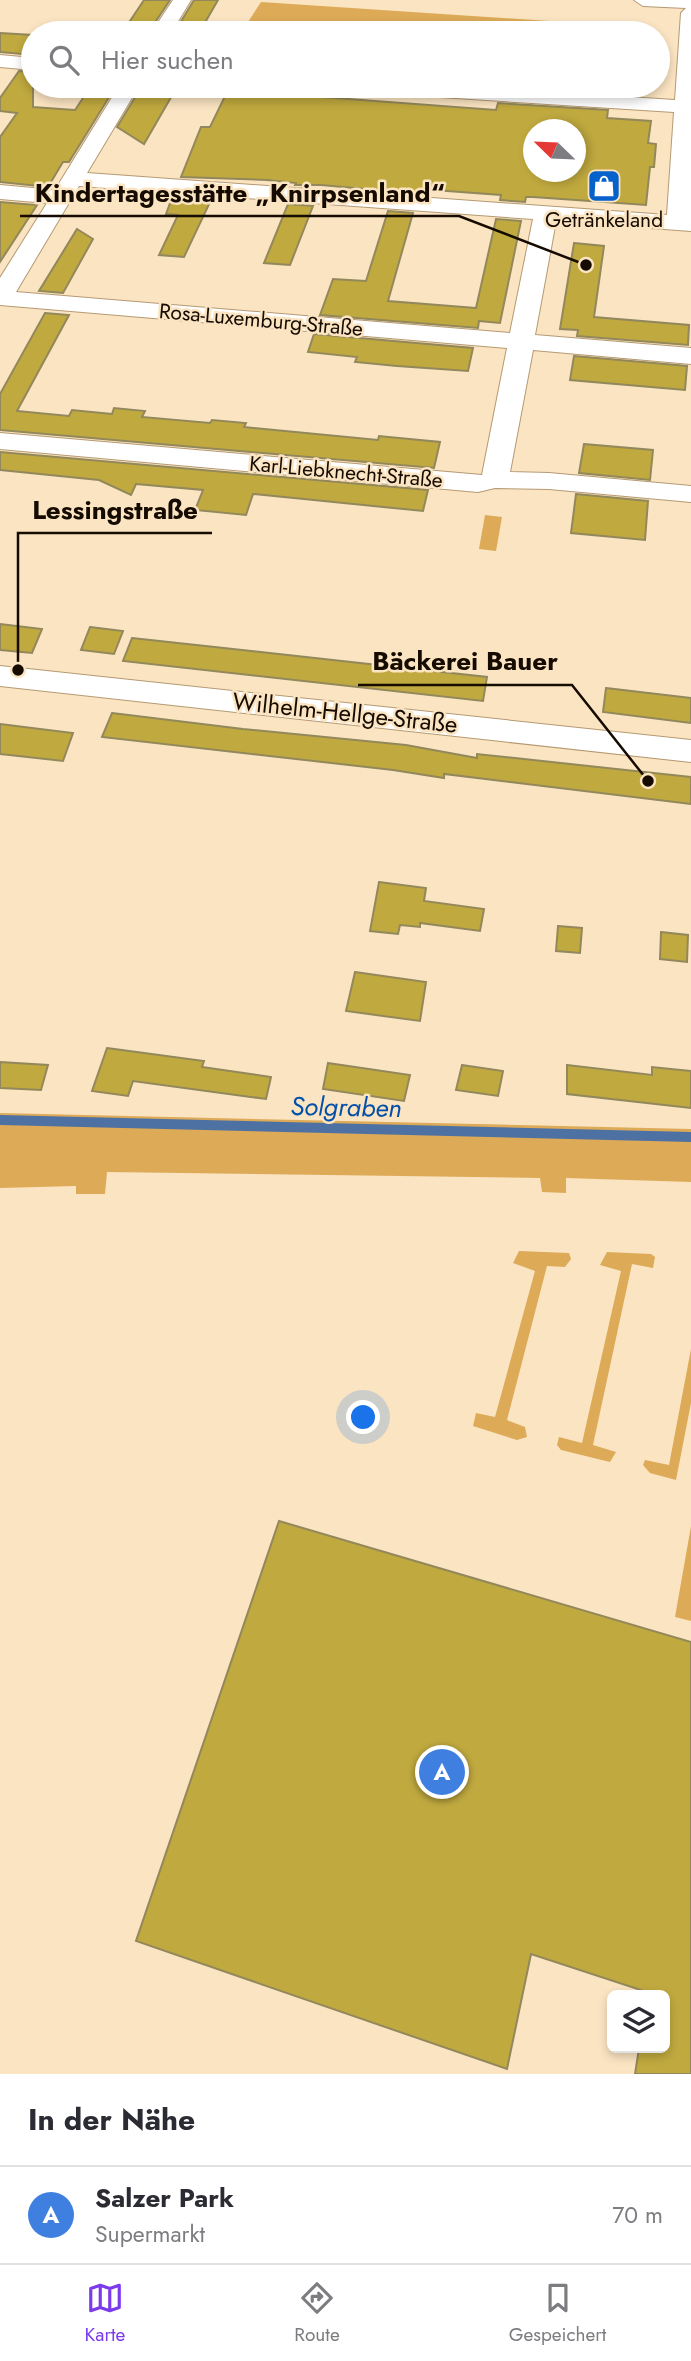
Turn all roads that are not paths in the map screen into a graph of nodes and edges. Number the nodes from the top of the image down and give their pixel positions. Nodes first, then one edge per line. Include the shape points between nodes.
1 (182, 0) edge
2 (643, 0) edge
3 (691, 3) edge
4 (691, 13) edge
5 (169, 21) edge
6 (0, 61) edge
7 (21, 63) edge
8 (122, 98) edge
9 (548, 98) edge
10 (688, 107) edge
11 (67, 188) junction
12 (0, 192) edge
13 (546, 213) junction
14 (685, 223) edge
15 (0, 298) edge
16 (522, 342) junction
17 (691, 356) edge
18 (0, 441) edge
19 (495, 480) junction
20 (691, 494) edge
21 (0, 676) edge
22 (691, 751) edge

1 - 5 street
2 - 3 street
4 - 10 street
6 - 7 street
8 - 11 street
9 - 10 street
10 - 14 street
11 - 12 street
11 - 13 street
11 - 15 street
13 - 14 street
13 - 16 street
15 - 16 street, Rosa-Luxemburg-Straße
16 - 17 street, Rosa-Luxemburg-Straße
16 - 19 street
18 - 19 street, Karl-Liebknecht-Straße via 478,484
19 - 20 street, Karl-Liebknecht-Straße
21 - 22 street, Wilhelm-Hellge-Straße

